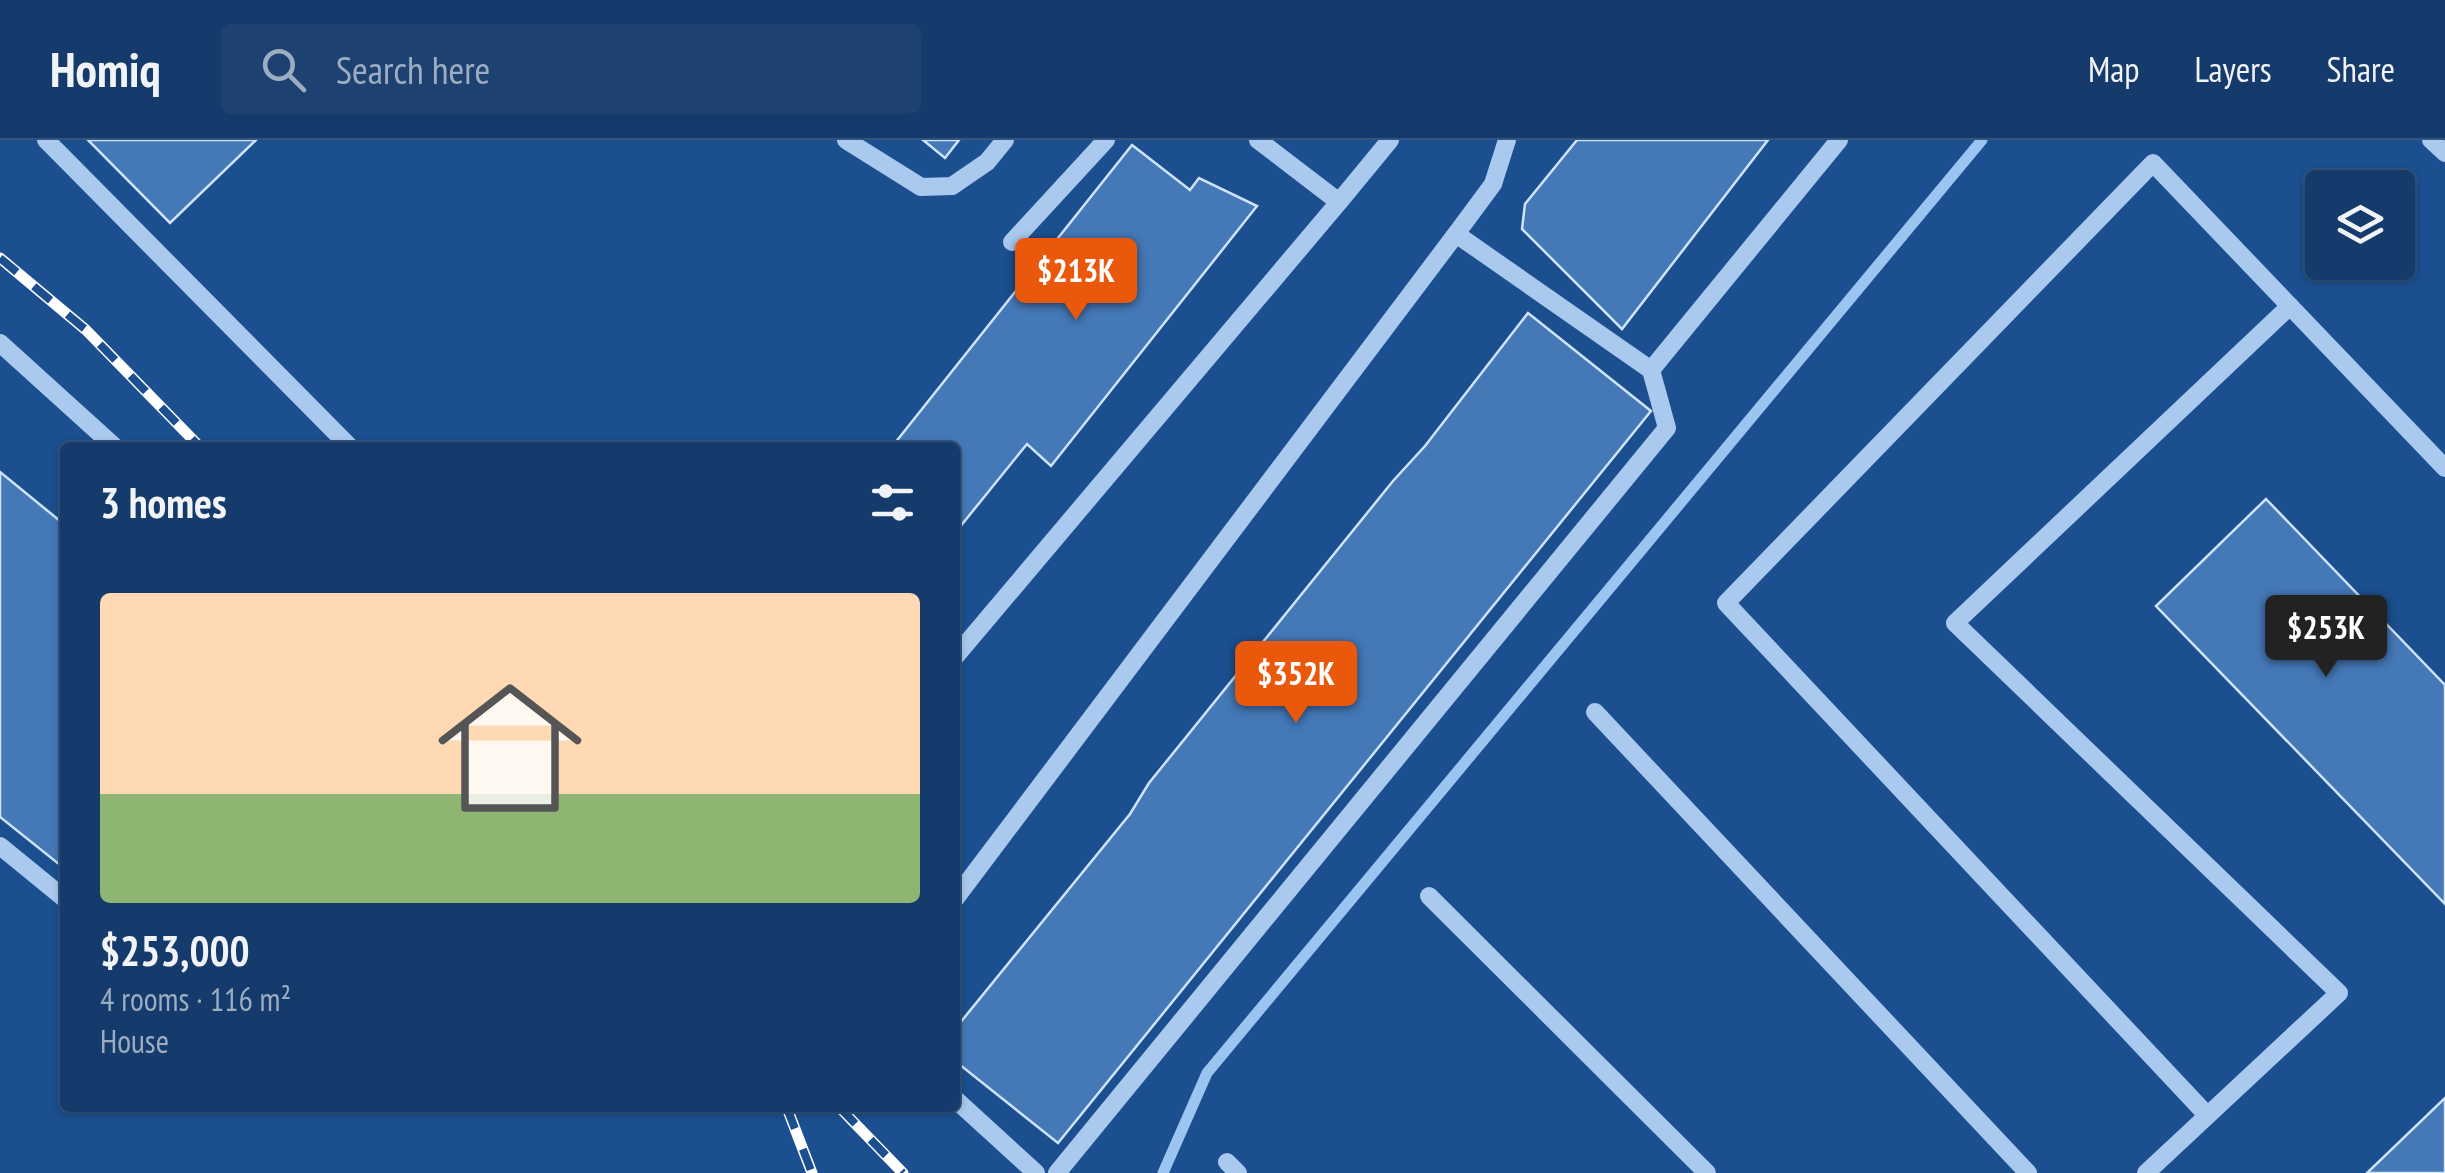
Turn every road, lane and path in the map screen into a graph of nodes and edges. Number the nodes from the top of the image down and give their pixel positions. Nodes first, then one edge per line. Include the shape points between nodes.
1 (46, 140) edge
2 (846, 140) edge
3 (1005, 140) edge
4 (1106, 140) edge
5 (1258, 140) edge
6 (1390, 140) edge
7 (1508, 140) edge
8 (1839, 140) edge
9 (2431, 140) edge
10 (2445, 154) edge
11 (1339, 202) junction
12 (1456, 234) junction
13 (1012, 242) dead end
14 (2290, 306) junction
15 (0, 343) edge
16 (1651, 370) junction
17 (109, 442) edge
18 (345, 442) edge
19 (2445, 468) edge
20 (960, 651) edge
21 (1595, 712) dead end
22 (0, 846) edge
23 (960, 891) edge
24 (60, 895) edge
25 (1429, 896) dead end
26 (960, 1103) edge
27 (2207, 1115) junction
28 (1036, 1173) edge
29 (1057, 1173) edge
30 (1707, 1173) edge
31 (2028, 1173) edge
32 (2146, 1173) edge

1 - 18 street
2 - 3 street via 920,187 952,186
4 - 13 street
5 - 11 street
6 - 11 street
7 - 12 street via 1493,184
8 - 16 street
9 - 10 street
11 - 20 street
12 - 16 street
12 - 23 street
14 - 19 street
14 - 27 street via 1954,623 2339,993
14 - 27 street via 2154,163 1726,603
15 - 17 street
16 - 29 street via 1667,428
21 - 31 street
22 - 24 street
25 - 30 street
26 - 28 street
27 - 32 street

